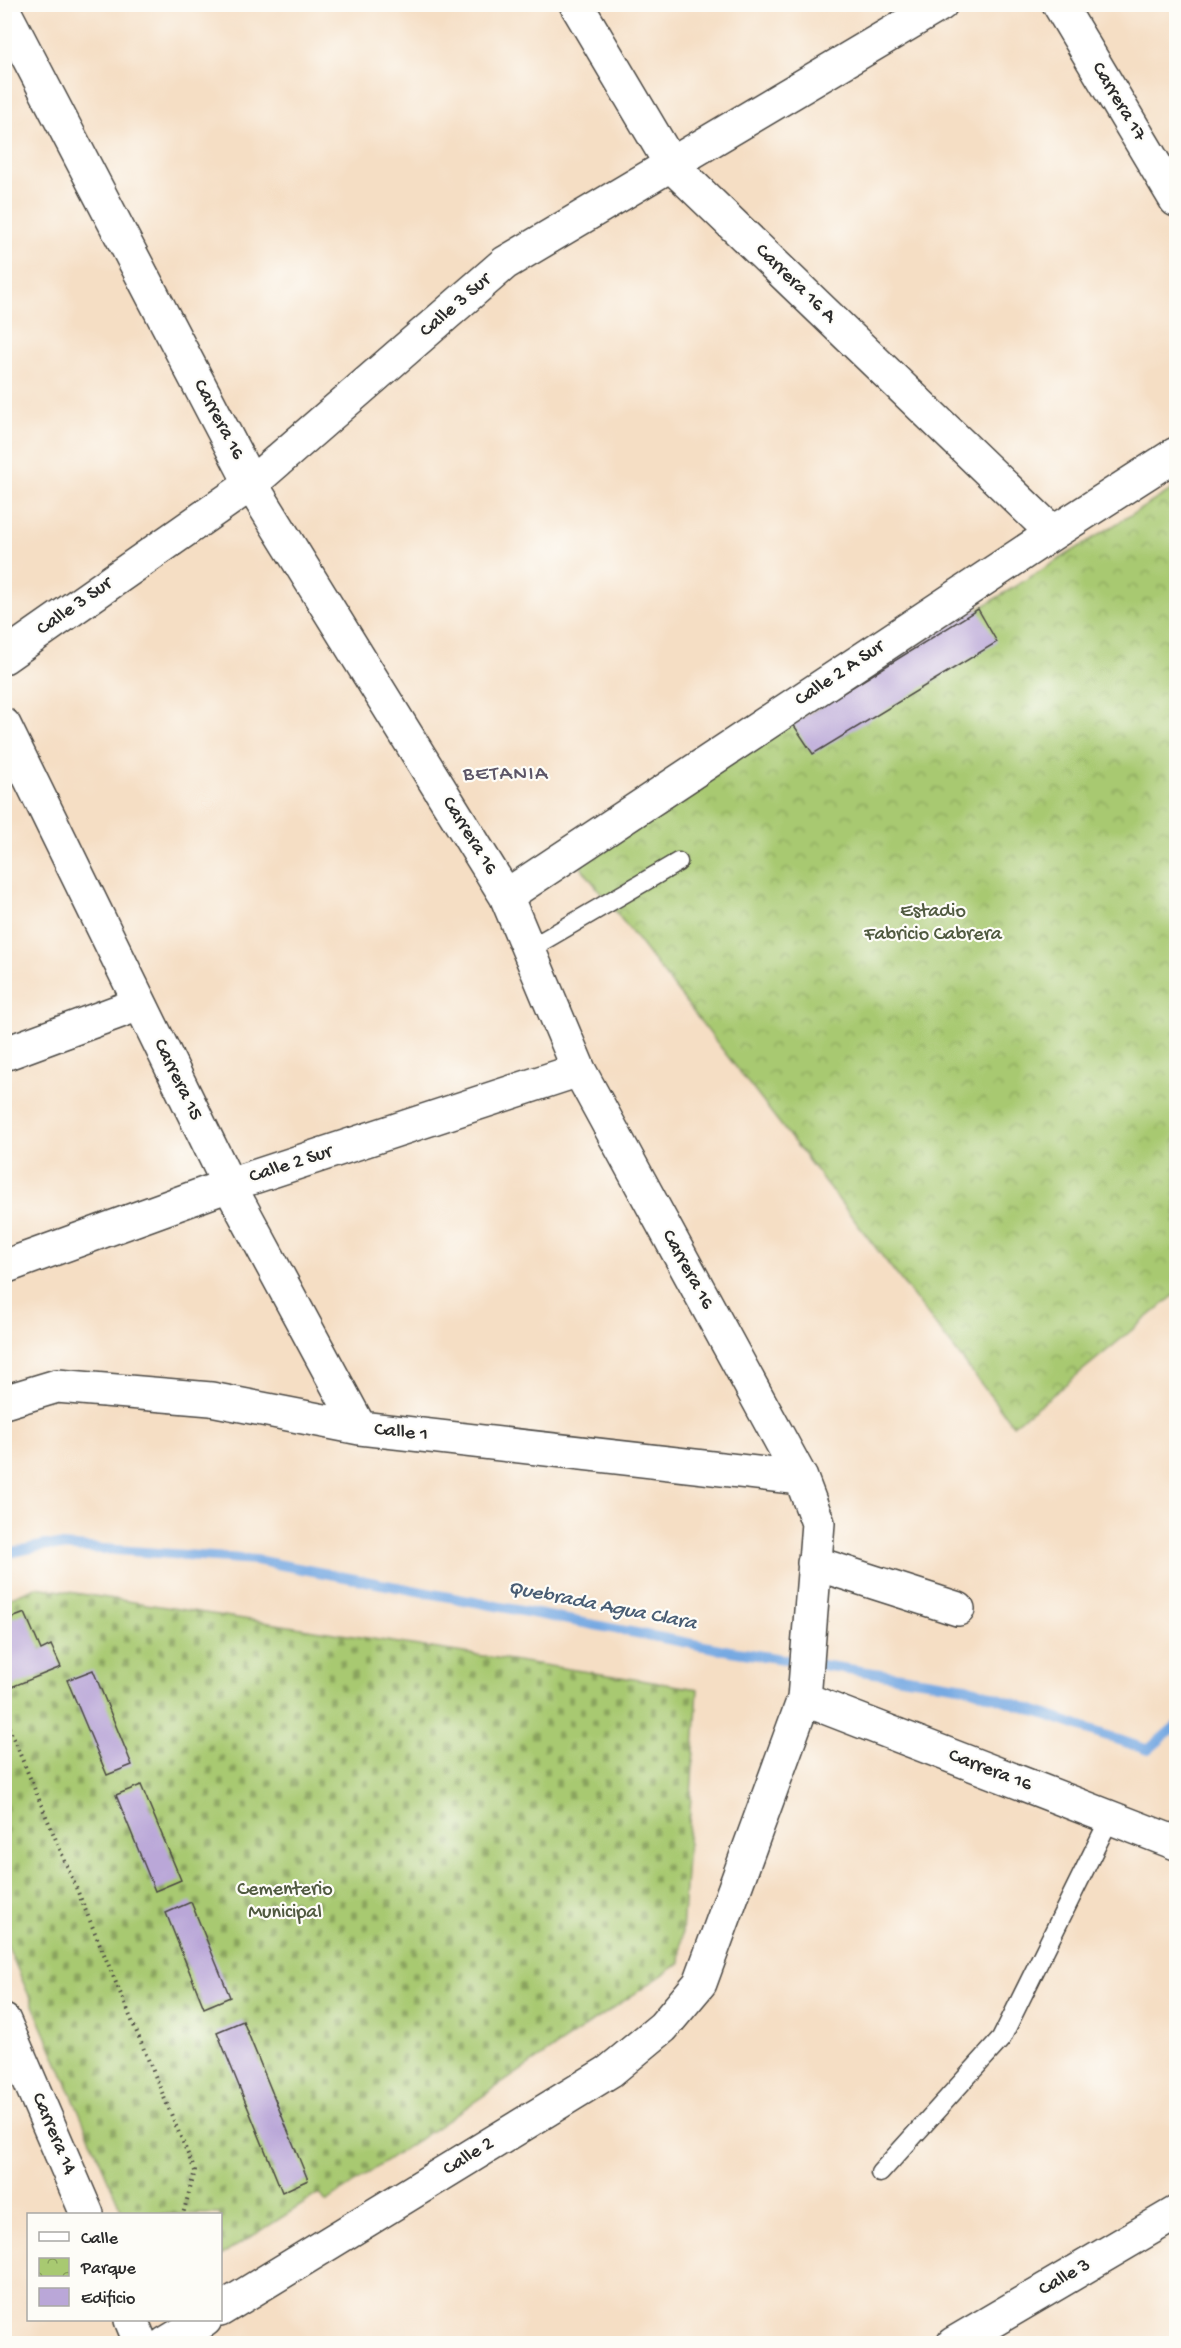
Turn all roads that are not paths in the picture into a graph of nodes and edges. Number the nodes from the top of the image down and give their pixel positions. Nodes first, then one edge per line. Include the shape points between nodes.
1 (941, 4) edge
2 (1059, 4) edge
3 (581, 6) edge
4 (4, 11) edge
5 (672, 166) junction
6 (1176, 200) edge
7 (1176, 454) edge
8 (251, 484) junction
9 (1053, 533) junction
10 (4, 657) edge
11 (4, 725) edge
12 (678, 862) dead end
13 (506, 896) junction
14 (529, 949) junction
15 (139, 1004) junction
16 (4, 1054) edge
17 (579, 1070) junction
18 (229, 1185) junction
19 (4, 1268) edge
20 (4, 1402) edge
21 (360, 1428) junction
22 (801, 1478) junction
23 (814, 1563) junction
24 (958, 1609) dead end
25 (805, 1687) junction
26 (1110, 1818) junction
27 (1176, 1844) edge
28 (700, 1983) joint
29 (4, 2021) edge
30 (880, 2173) dead end
31 (87, 2213) edge
32 (1176, 2215) edge
33 (222, 2309) edge
34 (132, 2321) edge
35 (202, 2321) edge
36 (141, 2343) edge
37 (165, 2343) edge
38 (953, 2343) edge

1 - 5 street, Calle 3 Sur
2 - 6 street, Carrera 17
3 - 5 street, Carrera 16 A
4 - 8 street, Carrera 16
5 - 8 street, Calle 3 Sur via 505,263
5 - 9 street, Carrera 16 A
7 - 9 street, Calle 2 A Sur
8 - 10 street, Calle 3 Sur
8 - 13 street, Carrera 16
9 - 13 street, Calle 2 A Sur
11 - 15 street, Carrera 15
12 - 14 lane
13 - 14 street, Carrera 16
14 - 17 street, Carrera 16
15 - 16 street
15 - 18 street, Carrera 15
17 - 18 street, Calle 2 Sur
17 - 22 street, Carrera 16
18 - 19 street, Calle 2 Sur
18 - 21 street, Carrera 15
20 - 21 street, Calle 1 via 57,1386 211,1399
21 - 22 street, Calle 1
22 - 23 street, Carrera 16 via 818,1523
23 - 24 street
23 - 25 street, Carrera 16
25 - 26 street, Carrera 16
25 - 28 street, Carrera 16
26 - 27 street, Carrera 16
26 - 30 lane via 1002,2039
28 - 33 street, Calle 2 via 663,2027 610,2071
29 - 31 street, Carrera 14
32 - 38 street, Calle 3
34 - 36 street
35 - 37 street

